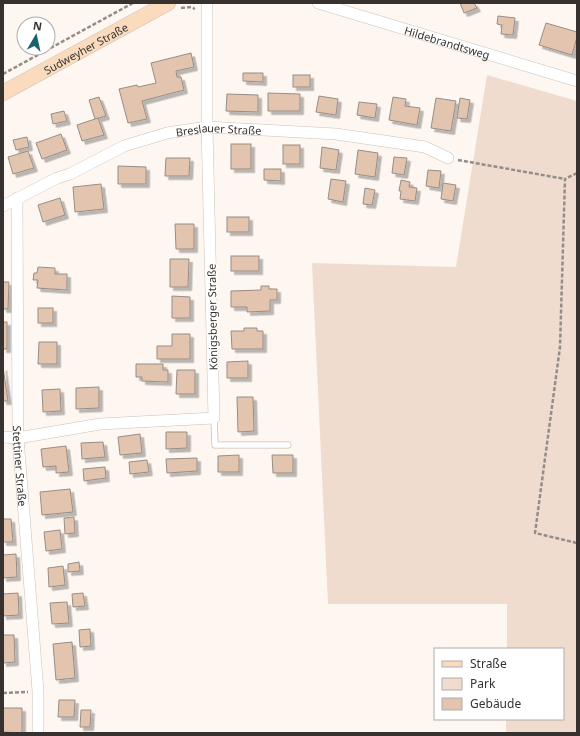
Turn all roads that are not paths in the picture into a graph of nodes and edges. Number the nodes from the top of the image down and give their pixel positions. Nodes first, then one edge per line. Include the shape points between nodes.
1 (168, 3) edge
2 (207, 3) edge
3 (318, 3) edge
4 (577, 81) edge
5 (3, 93) edge
6 (207, 127) junction
7 (448, 158) road end
8 (17, 198) junction
9 (3, 206) edge
10 (214, 418) junction
11 (3, 438) edge
12 (18, 438) junction
13 (288, 445) dead end
14 (38, 733) edge

1 - 5 main road, Sudweyher Straße
2 - 6 street, Königsberger Straße
3 - 4 street, Hildebrandtsweg
6 - 7 street, Breslauer Straße via 336,134 425,147
6 - 8 street, Breslauer Straße via 167,133 124,146
6 - 10 street, Königsberger Straße
8 - 9 street, Breslauer Straße
8 - 12 street, Stettiner Straße
10 - 12 street via 100,424
10 - 13 lane via 215,445
11 - 12 street
12 - 14 street, Stettiner Straße via 38,692

